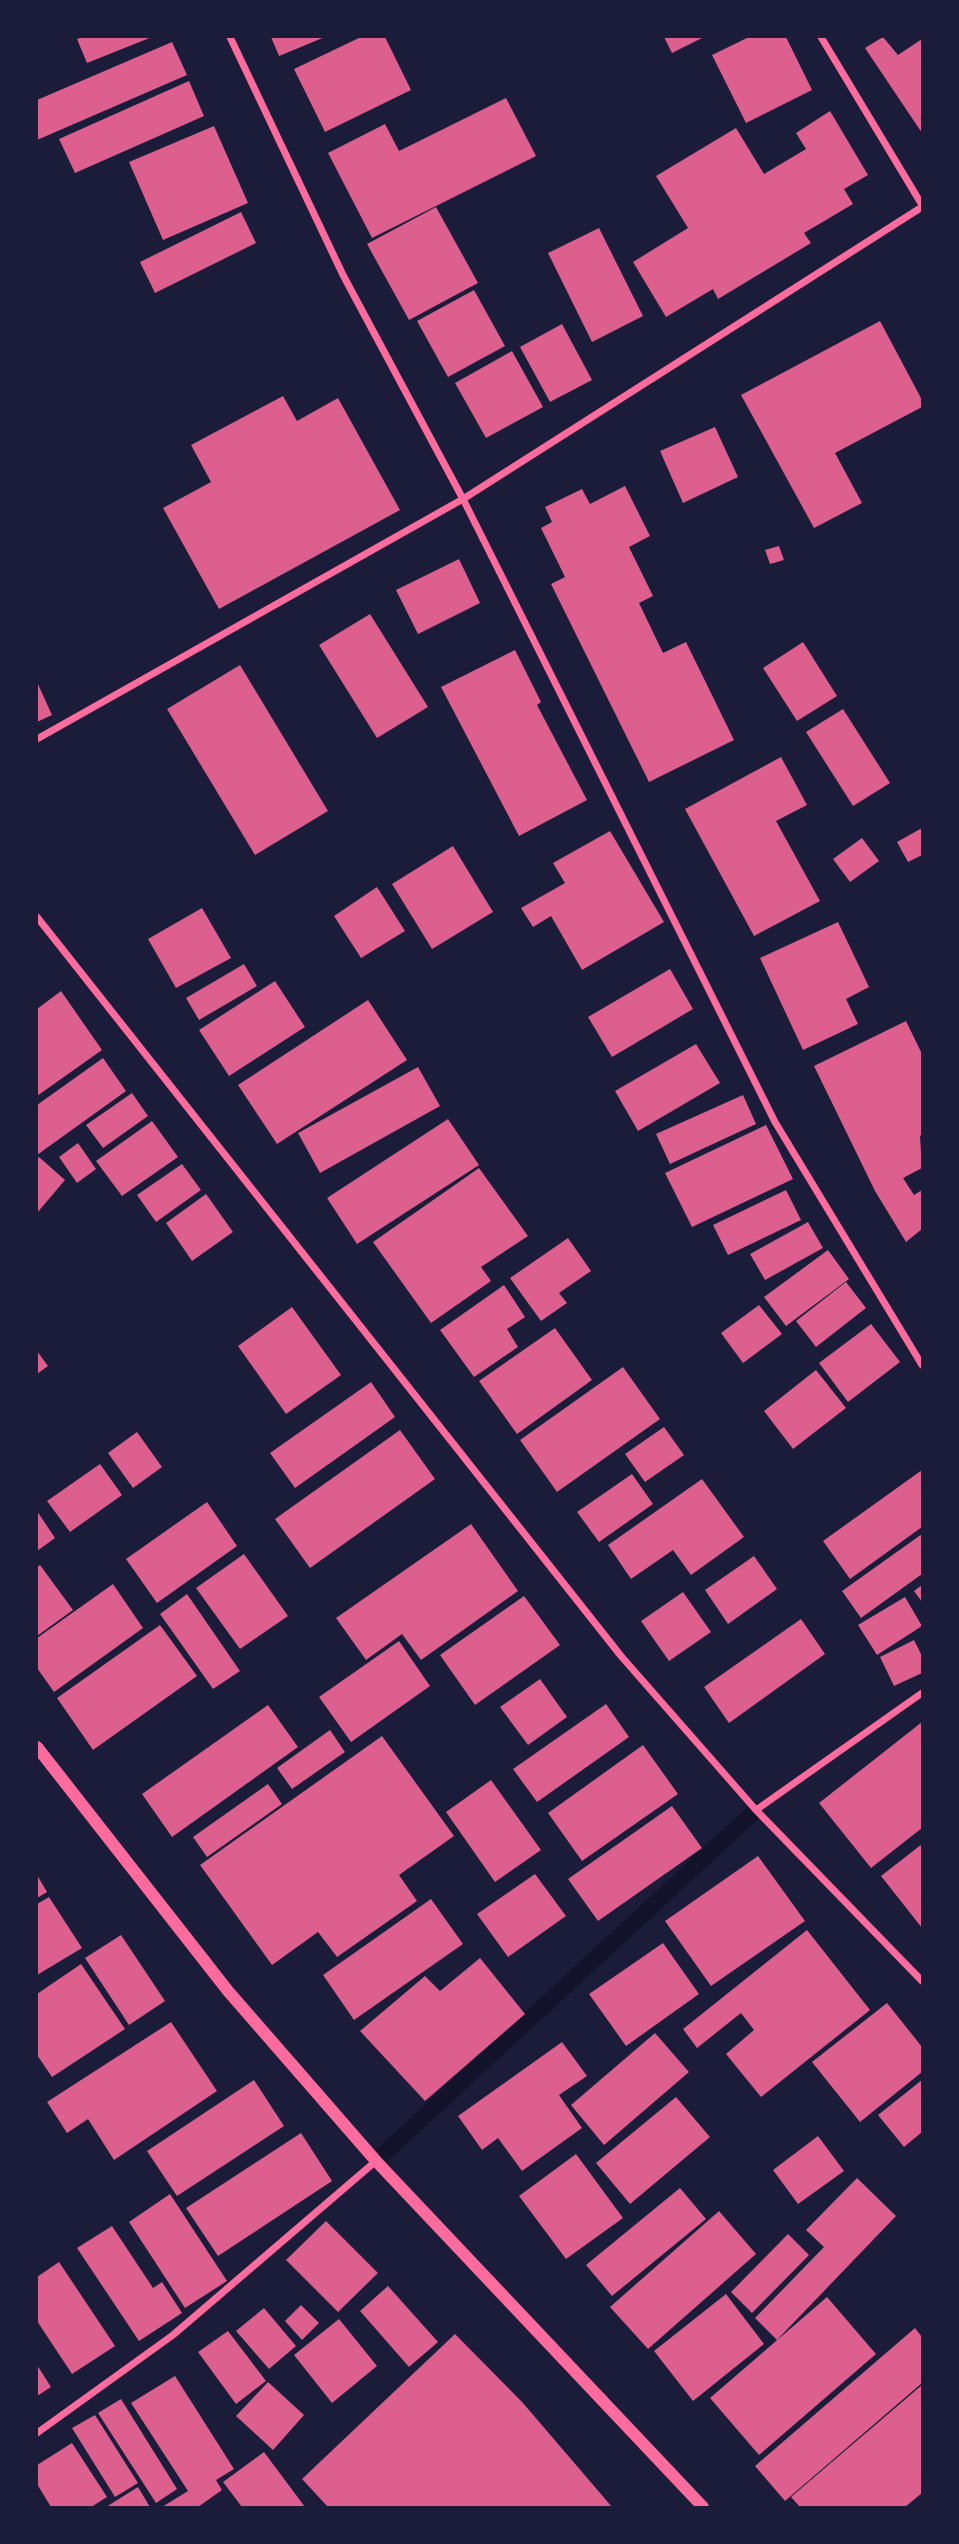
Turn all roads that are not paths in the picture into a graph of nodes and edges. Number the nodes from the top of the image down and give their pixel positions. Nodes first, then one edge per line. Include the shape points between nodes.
1 (230, 37) edge
2 (821, 37) edge
3 (922, 206) edge
4 (463, 499) junction
5 (37, 739) edge
6 (37, 917) edge
7 (922, 1365) edge
8 (922, 1693) edge
9 (37, 1747) edge
10 (756, 1810) junction
11 (922, 1981) edge
12 (376, 2161) junction
13 (37, 2432) edge
14 (703, 2507) edge

1 - 4 street via 343,275
2 - 3 street
3 - 4 street
4 - 5 street
4 - 7 street via 775,1122
6 - 10 street via 621,1656
8 - 10 street
9 - 12 street via 228,1992
10 - 11 street
12 - 13 street via 173,2335
12 - 14 street

